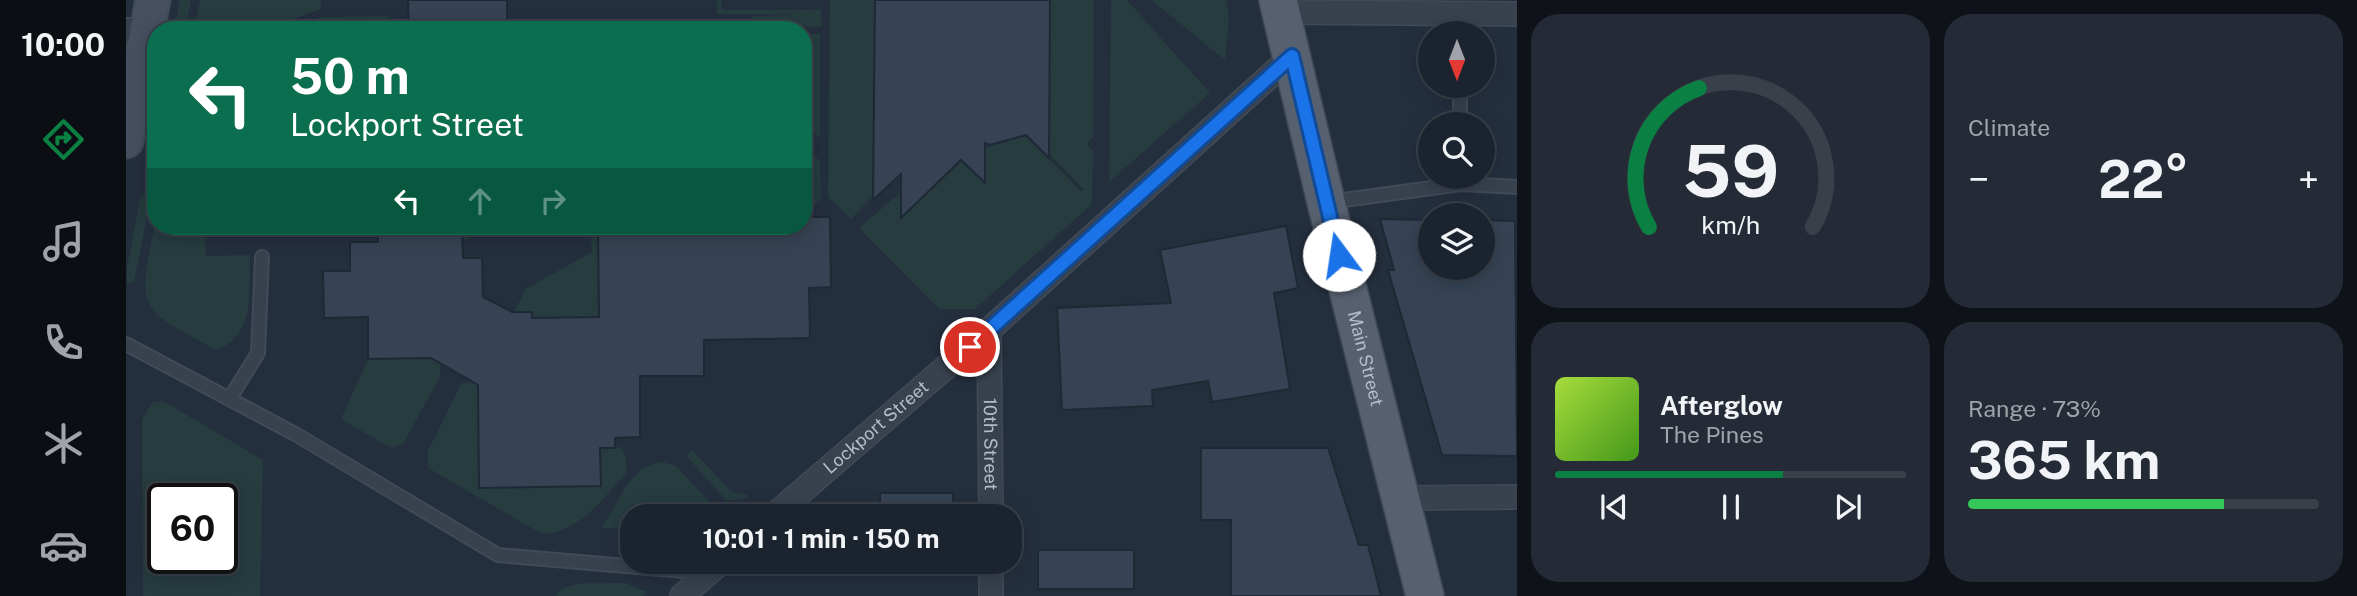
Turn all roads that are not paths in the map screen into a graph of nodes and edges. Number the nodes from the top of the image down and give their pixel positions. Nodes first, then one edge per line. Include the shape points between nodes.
1 (1280, 6) edge
2 (1517, 14) edge
3 (142, 20) edge
4 (1438, 21) edge
5 (1472, 21) edge
6 (1292, 56) junction
7 (126, 141) edge
8 (1495, 185) edge
9 (1517, 187) edge
10 (1418, 188) edge
11 (1326, 202) junction
12 (262, 257) dead end
13 (989, 330) junction
14 (126, 344) edge
15 (230, 398) junction
16 (1517, 497) edge
17 (1401, 498) junction
18 (787, 504) edge
19 (991, 504) edge
20 (620, 562) edge
21 (706, 574) edge
22 (991, 574) edge
23 (682, 596) edge
24 (991, 596) edge
25 (1425, 596) edge

1 - 4 street
1 - 6 main road, Main Street
2 - 5 street
3 - 7 street
6 - 11 main road, Main Street
6 - 13 street, Lockport Street
8 - 9 lane
10 - 11 lane
11 - 17 main road, Main Street
12 - 15 lane via 258,353
13 - 18 street, Lockport Street
13 - 19 street, 10th Street
14 - 15 lane
15 - 20 lane via 498,555
16 - 17 street
17 - 25 main road, Main Street
21 - 23 street
22 - 24 street

